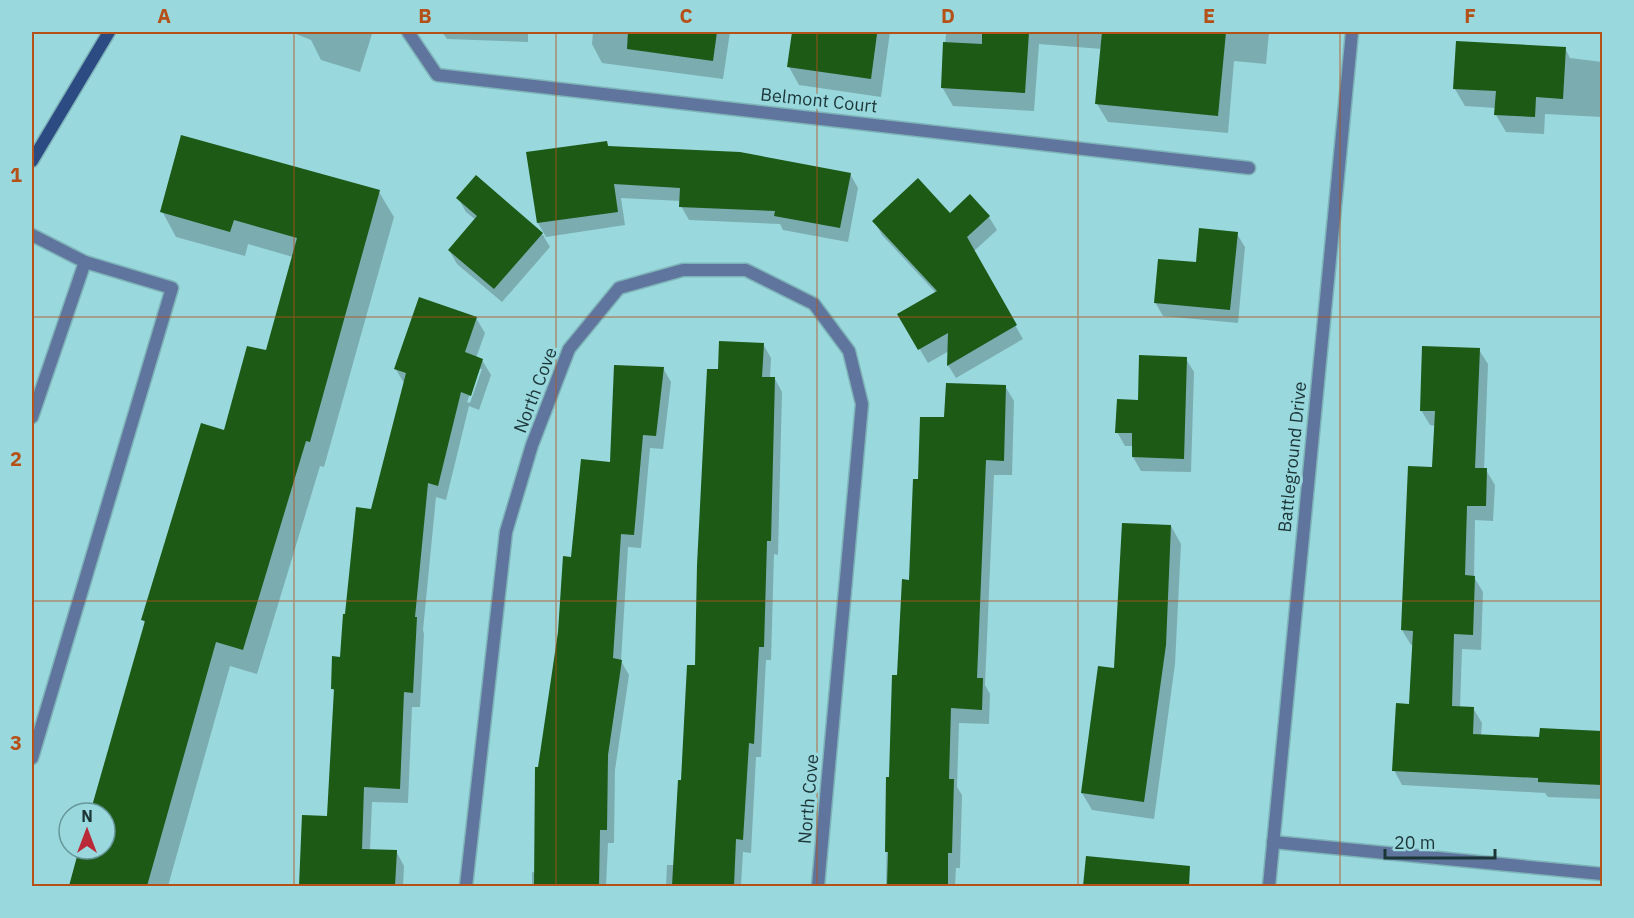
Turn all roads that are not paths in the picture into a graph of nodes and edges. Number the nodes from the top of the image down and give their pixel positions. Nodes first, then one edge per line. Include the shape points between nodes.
1 (109, 32) edge
2 (408, 32) edge
3 (1352, 32) edge
4 (32, 162) edge
5 (1249, 168) dead end
6 (32, 235) edge
7 (85, 262) junction
8 (32, 417) edge
9 (32, 758) edge
10 (1273, 842) junction
11 (1602, 874) edge
12 (466, 886) edge
13 (818, 886) edge
14 (1269, 886) edge

1 - 4 main road
2 - 5 street, Belmont Court via 437,75
3 - 10 street, Battleground Drive
6 - 7 street
7 - 8 street
7 - 9 street via 172,288
10 - 11 street
10 - 14 street, Battleground Drive
12 - 13 street, North Cove via 506,532 532,445 569,349 619,288 682,270 746,270 814,304 849,351 862,404

